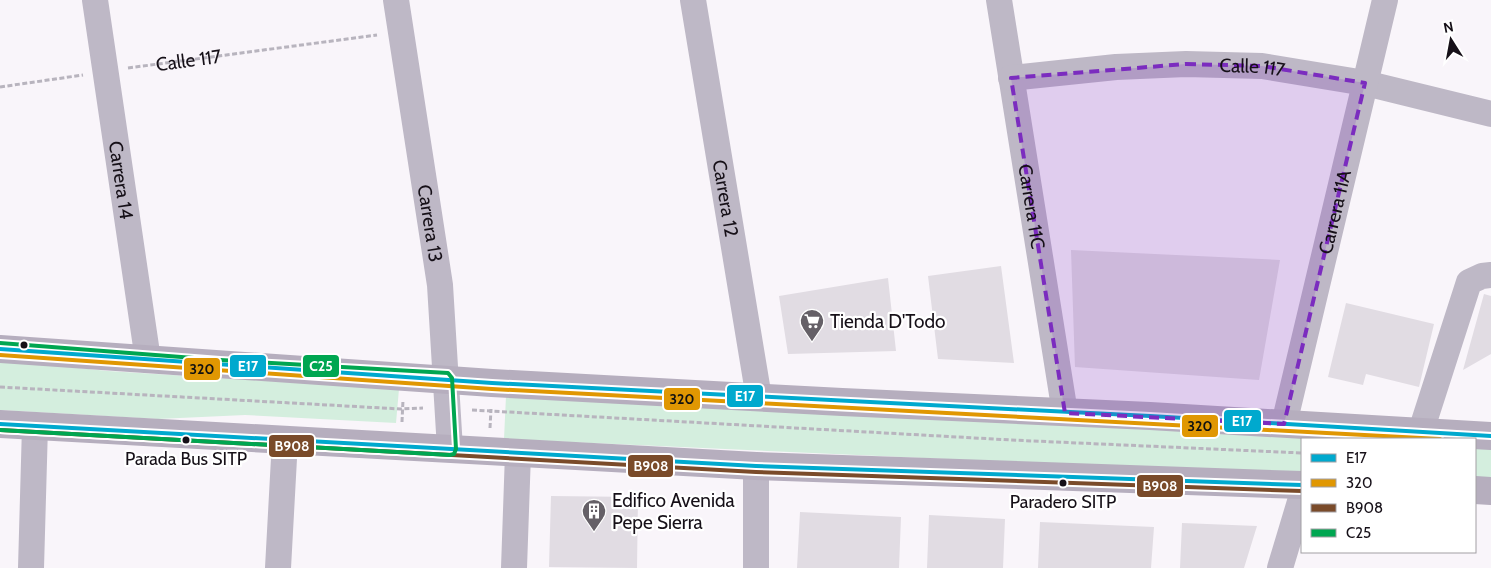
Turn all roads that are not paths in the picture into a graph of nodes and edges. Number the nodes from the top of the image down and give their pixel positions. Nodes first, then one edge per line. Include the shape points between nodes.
1 (95, 0) edge
2 (396, 0) edge
3 (693, 0) edge
4 (999, 0) edge
5 (1385, 0) edge
6 (1011, 78) junction
7 (1365, 82) junction
8 (1491, 114) edge
9 (1491, 275) edge
10 (0, 349) edge
11 (148, 360) junction
12 (446, 379) junction
13 (759, 398) junction
14 (1065, 413) junction
15 (0, 424) edge
16 (1284, 424) junction
17 (35, 426) junction
18 (1421, 431) junction
19 (1491, 436) edge
20 (285, 440) junction
21 (450, 449) junction
22 (518, 453) junction
23 (756, 466) junction
24 (1301, 485) edge
25 (1476, 490) edge
26 (1491, 491) edge
27 (1301, 498) edge
28 (30, 568) edge
29 (278, 568) edge
30 (514, 568) edge
31 (756, 568) edge
32 (1280, 568) edge

1 - 11 street, Carrera 14
2 - 12 street, Carrera 13 via 440,286
3 - 13 street, Carrera 12
4 - 6 street, Carrera 11C
5 - 7 street, Carrera 11A
6 - 7 street, Calle 117 via 1116,67 1186,64 1262,66
6 - 14 street, Carrera 11C
7 - 8 street, Calle 117
7 - 16 street, Carrera 11A
9 - 18 street via 1469,282
10 - 11 main road
11 - 12 main road
12 - 13 main road
12 - 21 street, Carrera 13
13 - 14 main road
14 - 16 main road
15 - 17 main road
16 - 18 main road
17 - 20 main road
17 - 28 street
18 - 19 main road
20 - 21 main road
20 - 29 street
21 - 22 main road
22 - 23 main road
22 - 30 street
23 - 24 main road
23 - 31 street
25 - 26 main road
27 - 32 street

